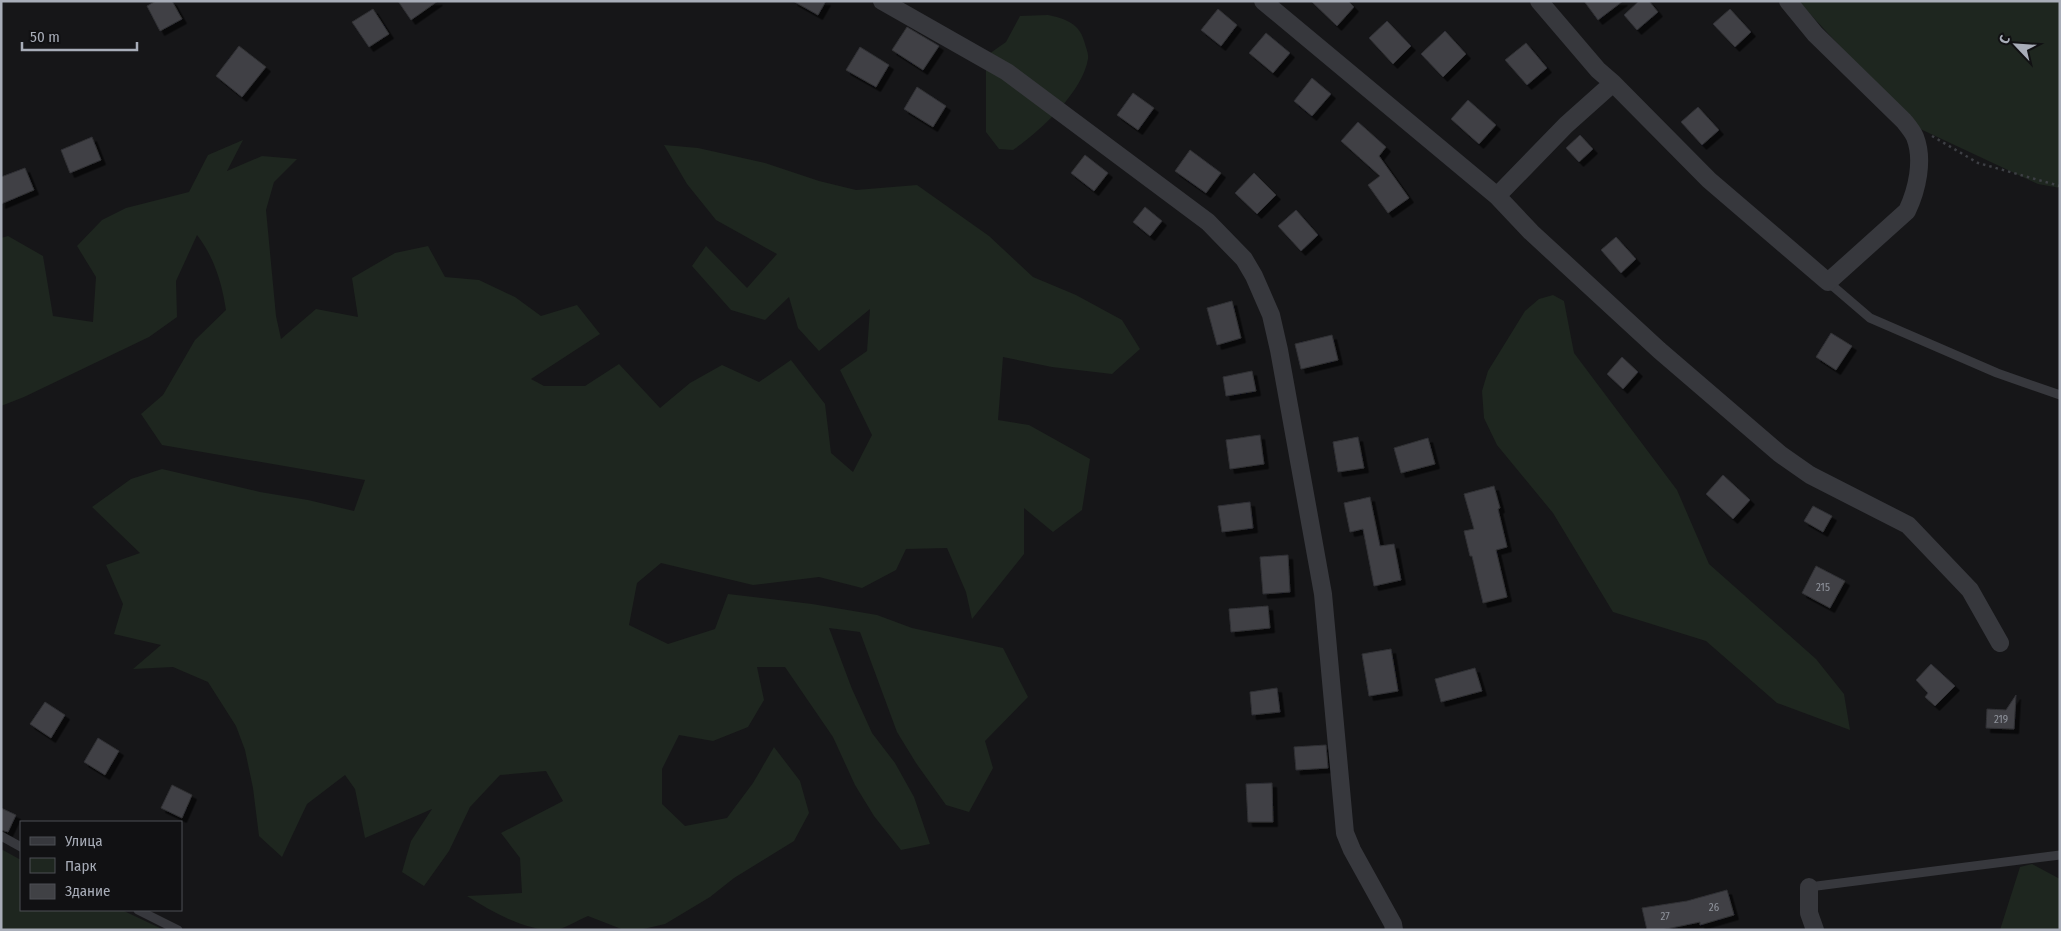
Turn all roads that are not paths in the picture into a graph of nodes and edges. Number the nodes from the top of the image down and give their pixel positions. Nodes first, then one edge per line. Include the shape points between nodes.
1 (882, 1) edge
2 (1263, 1) edge
3 (1539, 1) edge
4 (1788, 1) edge
5 (1613, 83) junction
6 (1497, 196) junction
7 (1828, 282) junction
8 (2060, 395) edge
9 (2000, 643) dead end
10 (1, 836) edge
11 (20, 846) edge
12 (2060, 855) edge
13 (1809, 887) joint
14 (140, 911) edge
15 (178, 930) edge
16 (1394, 930) edge
17 (1815, 930) edge

1 - 16 street via 1007,72 1040,95 1208,222 1244,259 1254,276 1271,315 1280,350 1323,594 1344,833
2 - 6 street
3 - 5 street
4 - 7 street via 1814,34 1904,121 1915,138 1918,157 1914,196 1906,211
5 - 6 street via 1566,125
5 - 7 street via 1709,180
6 - 9 street via 1659,350 1780,454 1810,476 1908,525 1970,590
7 - 8 lane via 1870,318 1997,374
10 - 11 lane
12 - 13 lane
13 - 17 street via 1810,913
14 - 15 lane

